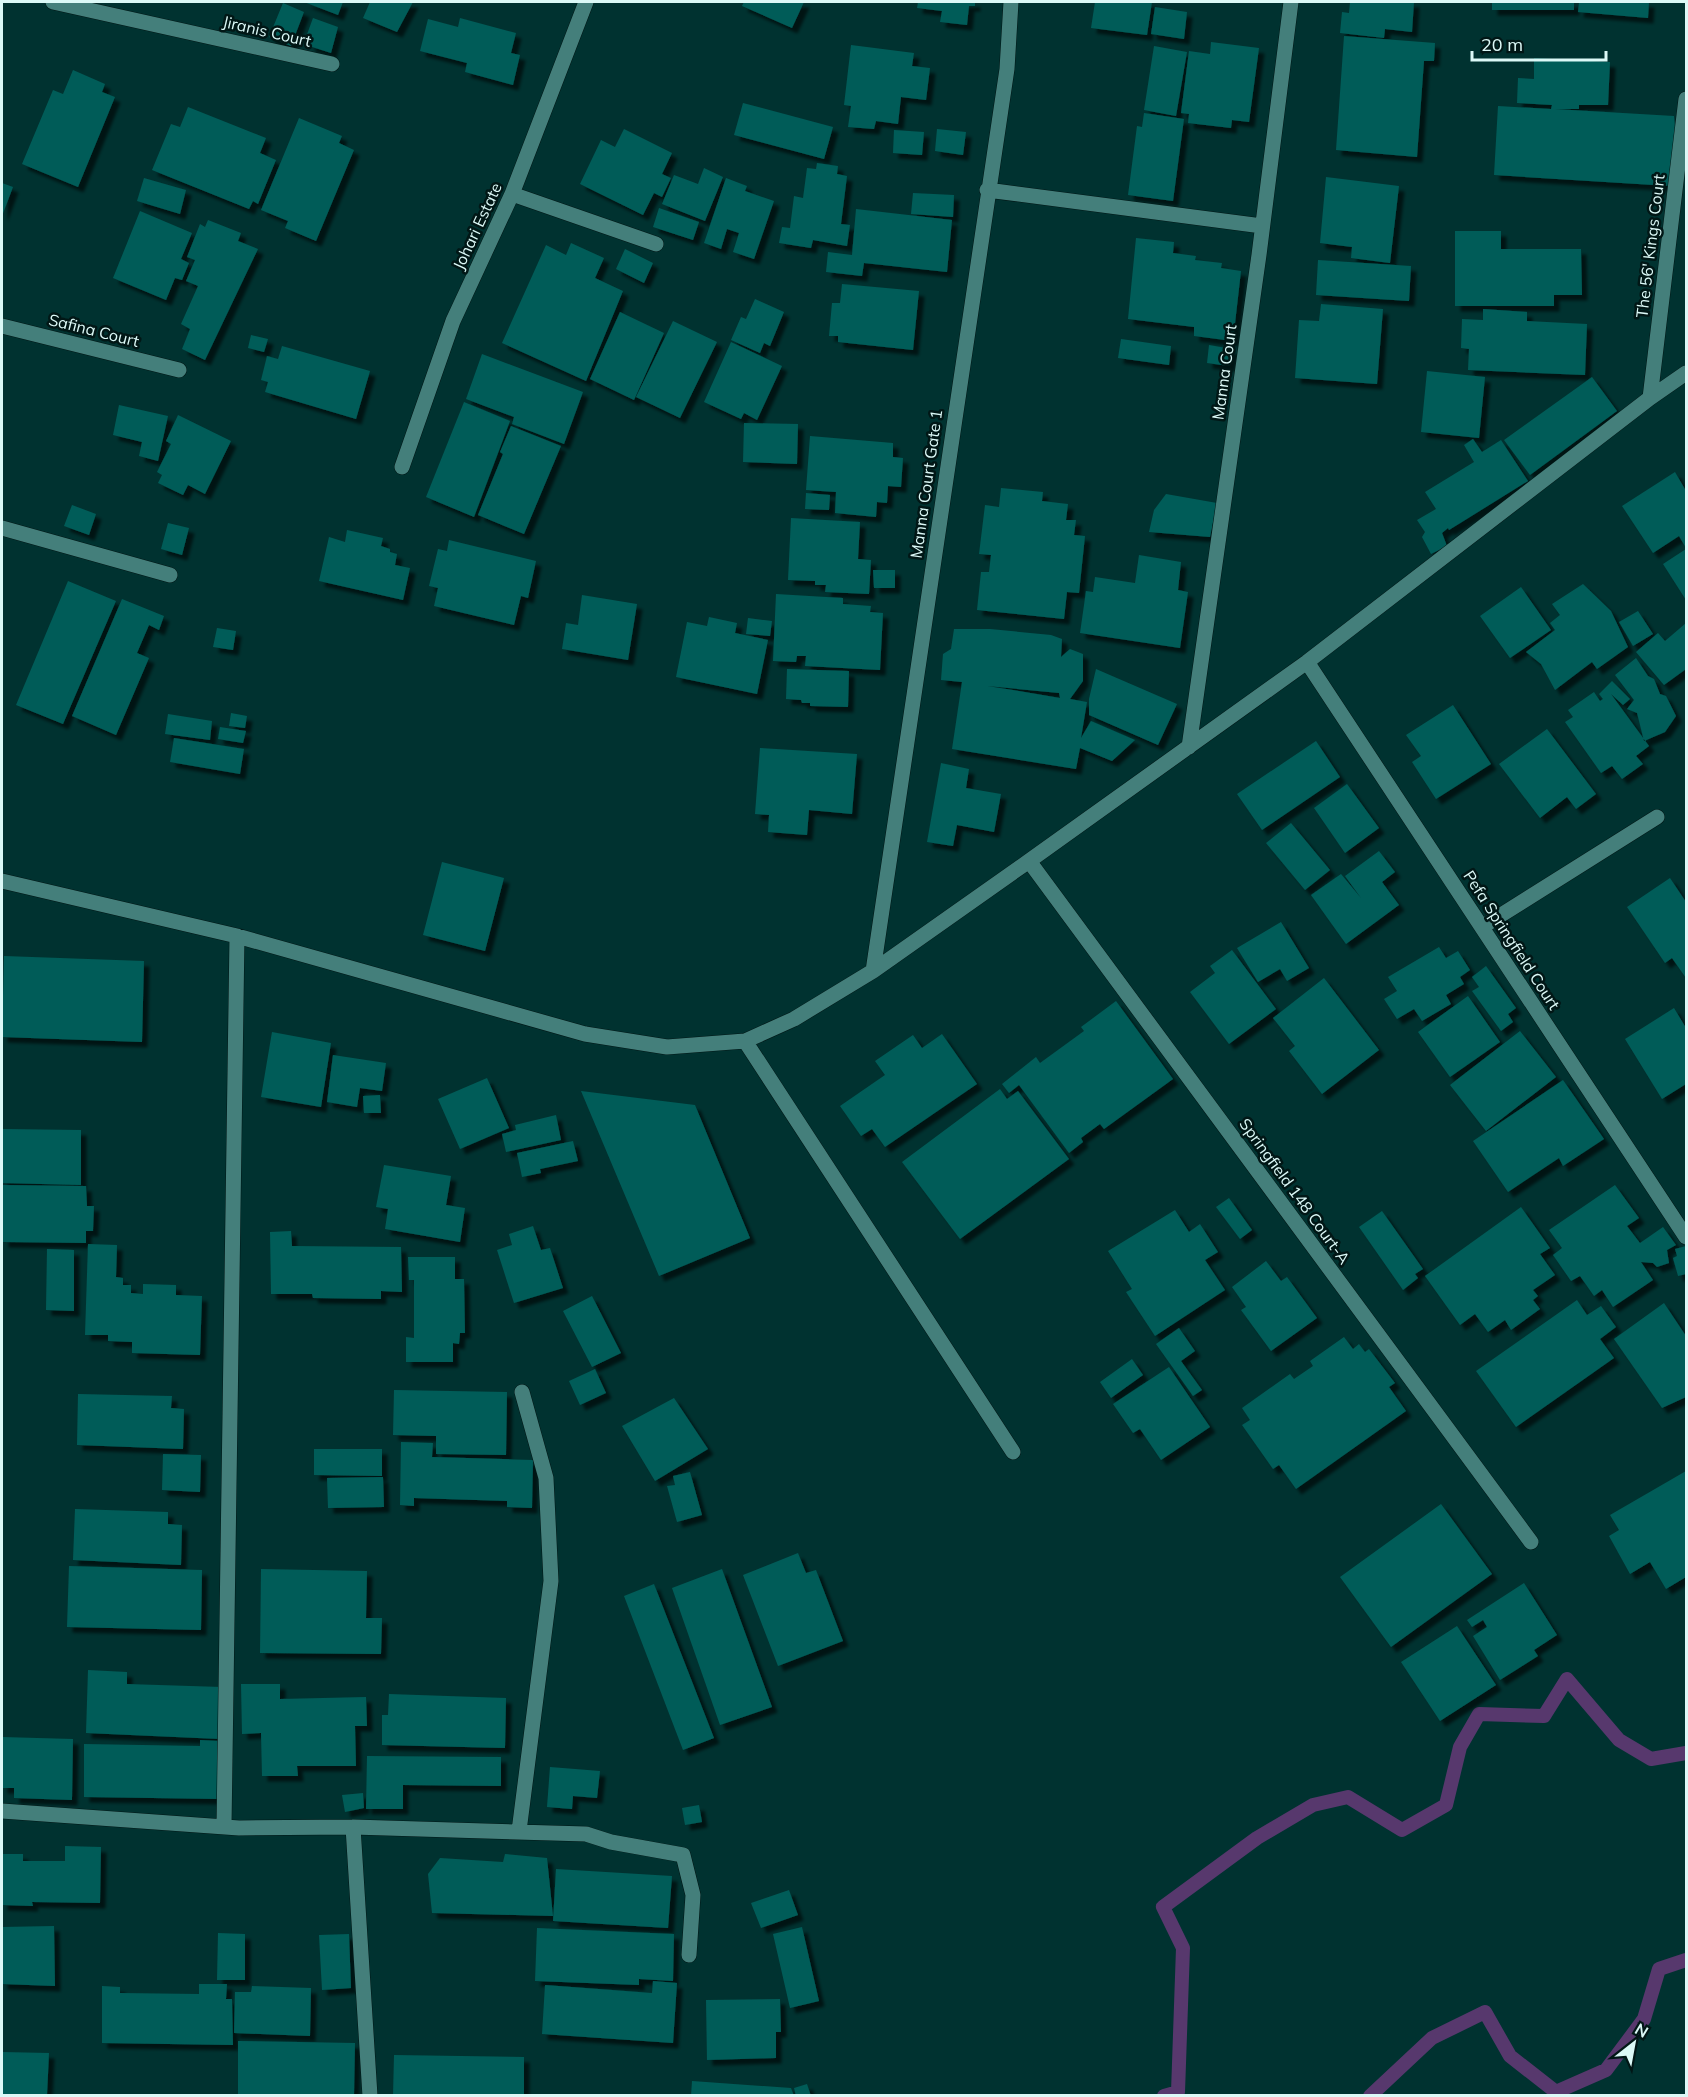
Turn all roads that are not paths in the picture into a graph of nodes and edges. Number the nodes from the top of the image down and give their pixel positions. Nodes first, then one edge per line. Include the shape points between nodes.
1 (53, 2) edge
2 (586, 2) edge
3 (1011, 2) edge
4 (1292, 2) edge
5 (332, 64) dead end
6 (1686, 99) edge
7 (987, 190) junction
8 (512, 194) junction
9 (1262, 226) junction
10 (656, 244) dead end
11 (2, 326) edge
12 (179, 370) dead end
13 (1686, 373) edge
14 (1650, 398) junction
15 (402, 467) dead end
16 (2, 528) edge
17 (170, 575) dead end
18 (1307, 662) junction
19 (1189, 747) junction
20 (1657, 817) dead end
21 (1029, 861) junction
22 (2, 881) edge
23 (1482, 927) junction
24 (237, 936) junction
25 (873, 971) junction
26 (745, 1041) junction
27 (1686, 1237) edge
28 (522, 1392) dead end
29 (1013, 1452) dead end
30 (1531, 1542) dead end
31 (2, 1811) edge
32 (224, 1827) junction
33 (353, 1827) junction
34 (519, 1831) junction
35 (689, 1954) dead end
36 (370, 2096) edge

1 - 5 street, Jiranis Court
2 - 8 street, Johari Estate
3 - 7 street, Manna Court Gate 1 via 1007,69
4 - 9 street, Manna Court
6 - 14 street, The 56' Kings Court
7 - 9 street
7 - 25 street, Manna Court Gate 1
8 - 10 street
8 - 15 street, Johari Estate via 453,321
9 - 19 street, Manna Court
11 - 12 street, Safina Court
13 - 14 street
14 - 18 street
16 - 17 street
18 - 19 street
18 - 23 street, Pefa Springfield Court
19 - 21 street
20 - 23 street
21 - 25 street
21 - 30 street, Springfield 148 Court-A
22 - 24 street
23 - 27 street, Pefa Springfield Court
24 - 26 street via 585,1034 667,1047
24 - 32 street
25 - 26 street via 794,1019
26 - 29 street
28 - 34 street via 546,1478 551,1581
31 - 32 street
32 - 33 street
33 - 34 street
33 - 36 street
34 - 35 street via 586,1834 683,1855 693,1895

